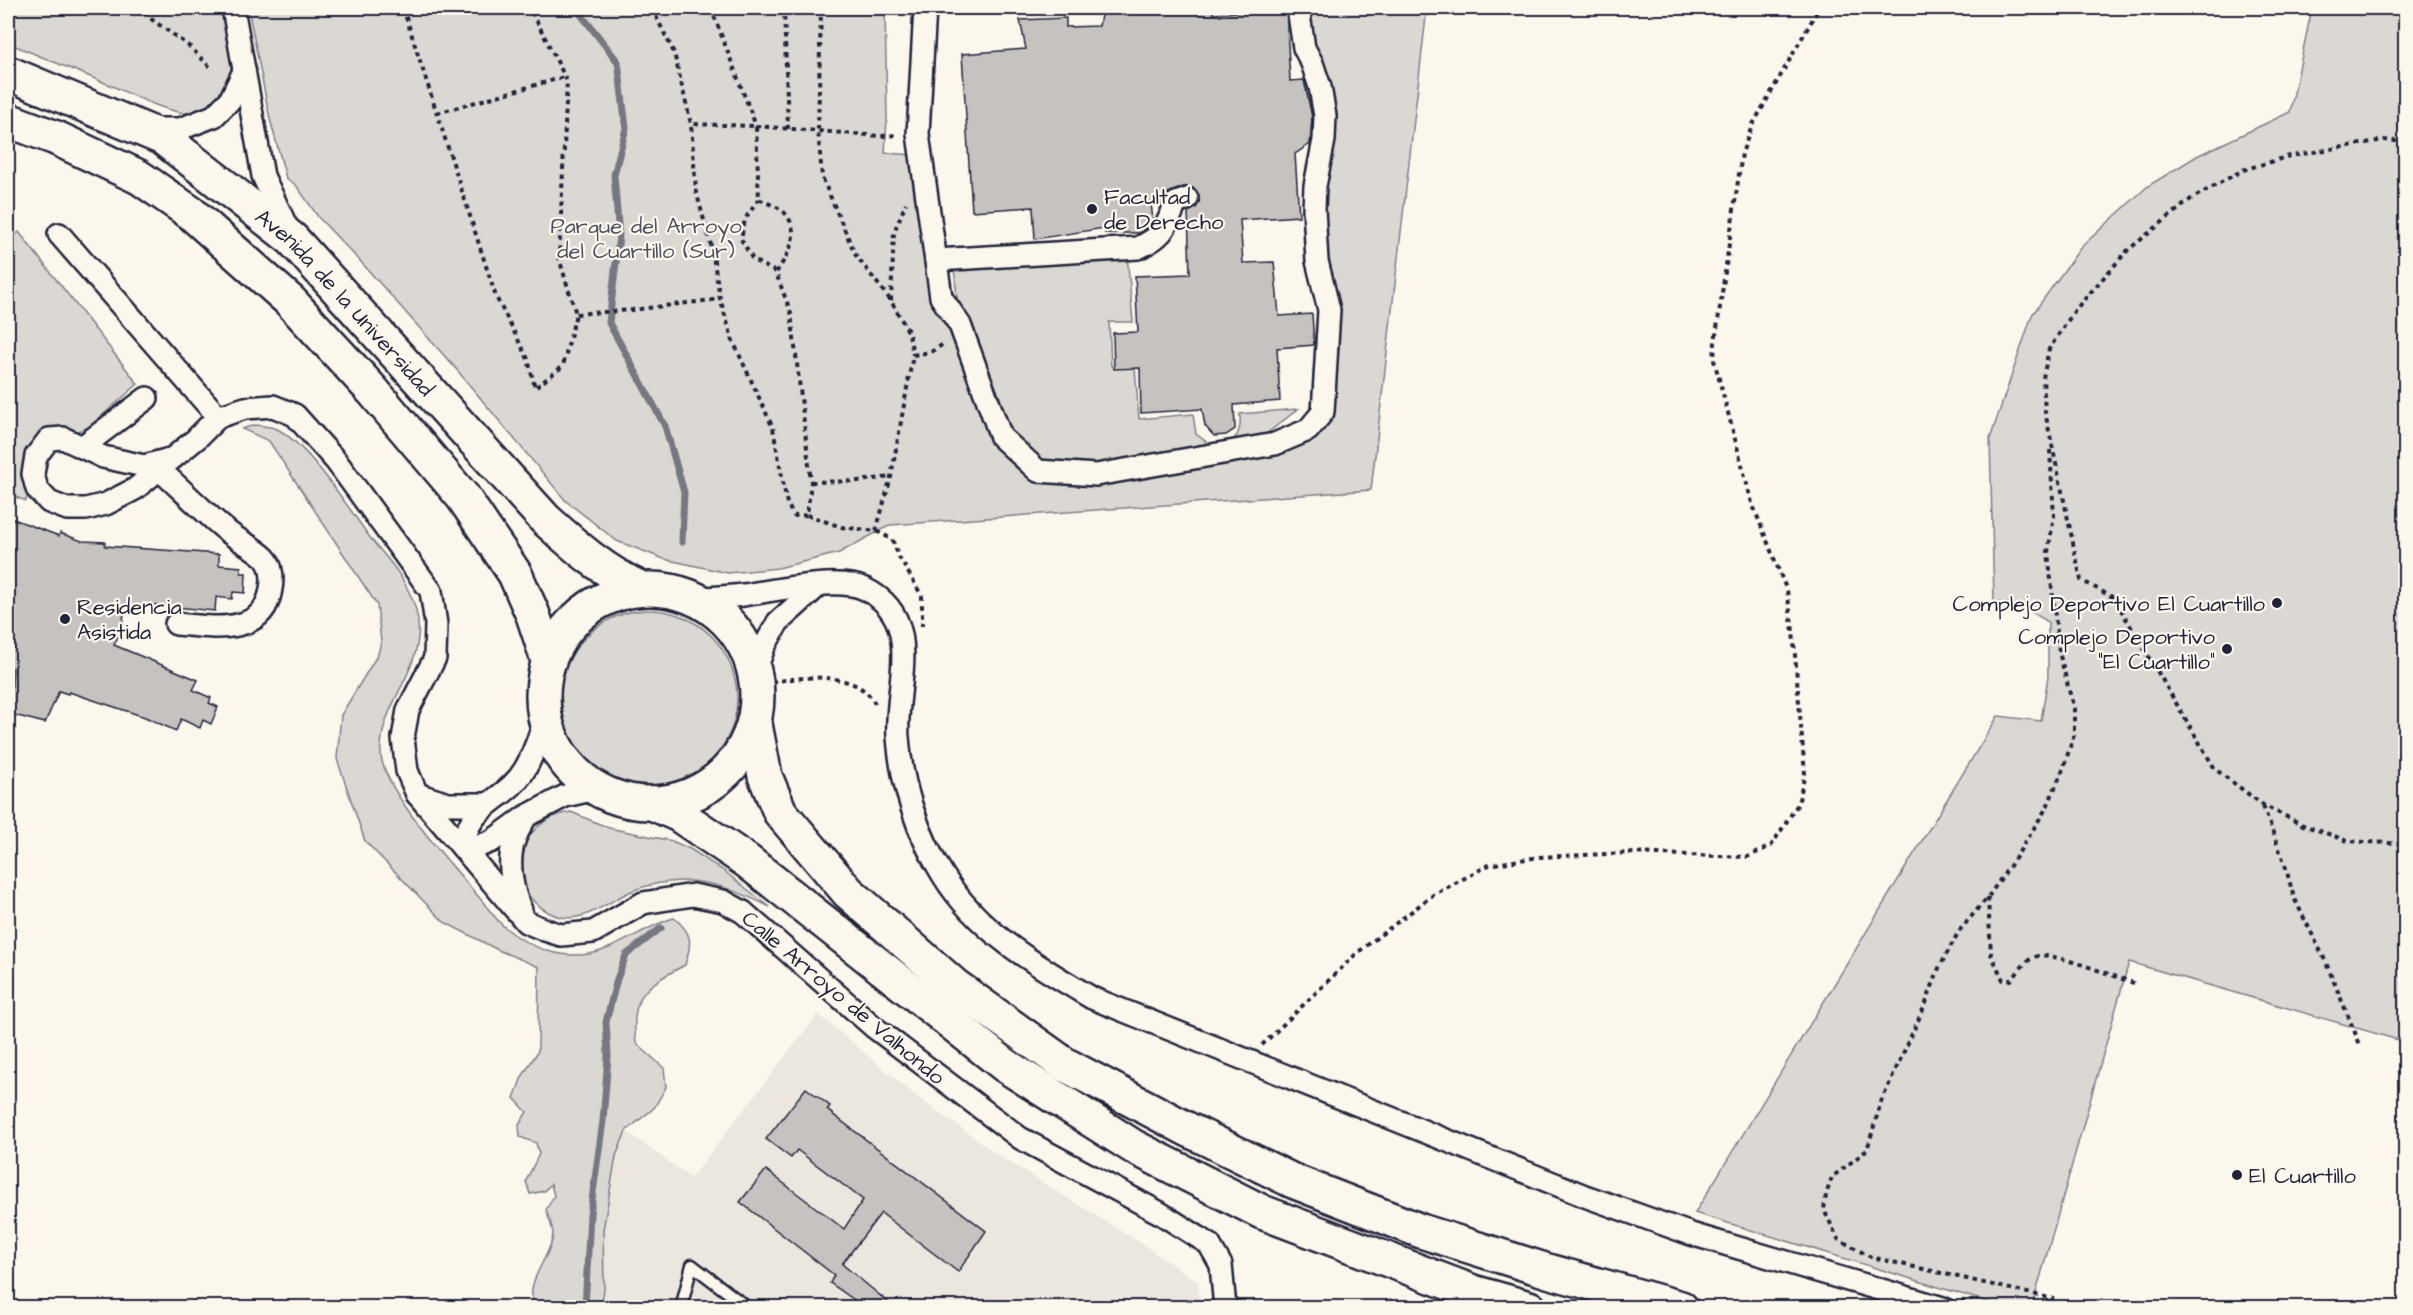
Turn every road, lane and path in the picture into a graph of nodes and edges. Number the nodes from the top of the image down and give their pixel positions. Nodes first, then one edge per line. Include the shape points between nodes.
1 (136, 8) edge
2 (232, 8) edge
3 (403, 8) edge
4 (530, 8) edge
5 (652, 8) edge
6 (711, 8) edge
7 (784, 8) edge
8 (821, 8) edge
9 (925, 8) edge
10 (1298, 8) edge
11 (1819, 8) edge
12 (213, 69) dead end
13 (244, 72) junction
14 (8, 74) edge
15 (564, 77) junction
16 (437, 113) junction
17 (8, 120) edge
18 (691, 124) junction
19 (756, 126) junction
20 (140, 128) junction
21 (788, 129) junction
22 (818, 130) junction
23 (918, 134) junction
24 (2406, 142) edge
25 (925, 178) junction
26 (759, 199) junction
27 (1187, 199) dead end
28 (58, 234) dead end
29 (292, 239) junction
30 (936, 260) junction
31 (776, 273) junction
32 (720, 299) junction
33 (891, 301) junction
34 (576, 314) junction
35 (960, 325) junction
36 (913, 355) junction
37 (147, 398) dead end
38 (218, 417) junction
39 (2050, 440) junction
40 (82, 447) junction
41 (166, 463) junction
42 (891, 477) junction
43 (811, 482) junction
44 (807, 515) junction
45 (876, 531) junction
46 (819, 585) junction
47 (642, 589) junction
48 (698, 599) junction
49 (176, 624) dead end
50 (922, 629) dead end
51 (548, 660) junction
52 (756, 680) junction
53 (880, 714) dead end
54 (545, 720) junction
55 (755, 724) junction
56 (596, 789) junction
57 (417, 794) junction
58 (652, 803) junction
59 (485, 804) junction
60 (2263, 805) junction
61 (525, 818) junction
62 (2406, 844) edge
63 (463, 848) junction
64 (1988, 897) junction
65 (526, 922) junction
66 (2137, 984) dead end
67 (2361, 1047) dead end
68 (1268, 1053) dead end
69 (2054, 1299) dead end
70 (1946, 1303) edge
71 (681, 1308) edge
72 (748, 1308) edge
73 (1225, 1308) edge
74 (1529, 1308) edge
75 (1681, 1308) edge
76 (1983, 1308) edge

1 - 12 path
2 - 13 street
3 - 16 path
4 - 15 path
5 - 18 path via 674,53
6 - 19 path
7 - 21 path
8 - 22 path
9 - 23 street
10 - 35 street via 1304,48 1320,87 1325,116 1314,209 1317,261 1329,310 1328,358 1323,412 1308,430 1275,444 1096,475 1038,471 1001,437
11 - 68 path via 1752,126 1742,153 1714,360 1752,502 1787,591 1805,774 1798,804 1771,846 1747,857 1629,853 1539,857 1489,865 1433,895 1357,953 1257,1049
13 - 20 street via 230,100 214,116 180,129
13 - 29 street via 263,176
14 - 20 highway, Avenida de la Universidad
15 - 16 path
15 - 34 path via 567,81 559,258
16 - 34 path via 496,297 528,359 535,388 563,366
17 - 51 highway, Avenida de la Universidad via 139,177 191,213 290,301 463,497 515,574
18 - 19 path
18 - 32 path via 696,190
19 - 21 path
19 - 26 path
20 - 29 highway, Avenida de la Universidad via 163,138
21 - 22 path
22 - 23 path via 880,136
22 - 33 path via 822,177 855,254
23 - 25 street
24 - 39 path via 2384,140 2290,156 2243,170 2191,199 2128,250 2075,310 2049,349 2043,378
25 - 30 street
25 - 33 path via 904,204 894,232
26 - 31 path via 745,219 741,239 753,260
26 - 31 path via 784,212 793,229 792,248
27 - 30 street via 1176,203 1165,230 1156,239 1138,248
28 - 38 street
29 - 47 highway, Avenida de la Universidad via 545,519 580,551
30 - 35 street via 941,297
31 - 43 path via 791,314
32 - 34 path
32 - 44 path via 733,341 773,428 787,504 794,516
33 - 36 path via 909,333
35 - 36 path via 944,346
36 - 42 path
37 - 40 street
38 - 41 street
38 - 57 street, Calle Arroyo de Valhondo via 245,408 273,406 295,415 336,461 431,591 436,624 435,658 408,710 403,738 407,771
39 - 60 path via 2081,580 2114,598 2212,765
39 - 64 path via 2054,516 2048,552 2059,652 2074,709 2074,735 2047,807
40 - 41 street via 103,457 144,466
40 - 41 street via 63,438 50,439 36,456 33,474 37,489 50,502 67,509 106,504 135,489
41 - 49 street via 228,532 266,559 271,571 271,590 263,609 249,623 221,628
42 - 43 path
42 - 45 path
43 - 44 path
44 - 45 path via 841,527
45 - 50 path via 892,539 922,596
46 - 48 street
46 - 52 street via 778,622 764,647
46 - 70 street via 864,589 890,608 901,630 904,666 898,738 912,810 943,875 973,914 1029,961 1092,998 1585,1196 1692,1234
47 - 48 highway via 661,589
47 - 51 highway via 615,594 585,610 561,635
48 - 52 highway via 734,629 747,649
51 - 54 highway via 542,690
52 - 53 path via 840,679 857,684 873,697
52 - 55 highway
54 - 56 highway via 563,760
54 - 59 street via 525,770 508,789
55 - 58 highway via 743,750 723,775 680,799
55 - 75 highway via 765,776 780,812 848,892 955,986 1064,1064 1282,1176 1421,1232
56 - 58 highway via 617,798
56 - 61 street via 565,796
57 - 59 street via 448,804
57 - 63 street, Calle Arroyo de Valhondo
58 - 74 highway via 679,815 747,861 1006,1066 1134,1147 1262,1212 1473,1292
59 - 63 street via 464,831
60 - 62 path via 2348,841
60 - 67 path via 2294,898
61 - 63 street via 492,841
61 - 65 street via 513,843 512,869 514,896
63 - 65 street, Calle Arroyo de Valhondo
64 - 66 path via 1991,954 2003,980 2011,980 2037,956 2054,957
64 - 69 path via 1959,931 1939,969 1881,1102 1867,1150 1832,1178 1824,1210 1838,1239 1871,1257
65 - 73 street, Calle Arroyo de Valhondo via 561,935 593,932 643,903 693,895 723,901 743,912 875,1028 1020,1138 1160,1213 1209,1244 1221,1265
70 - 76 path
71 - 72 lane via 692,1265

